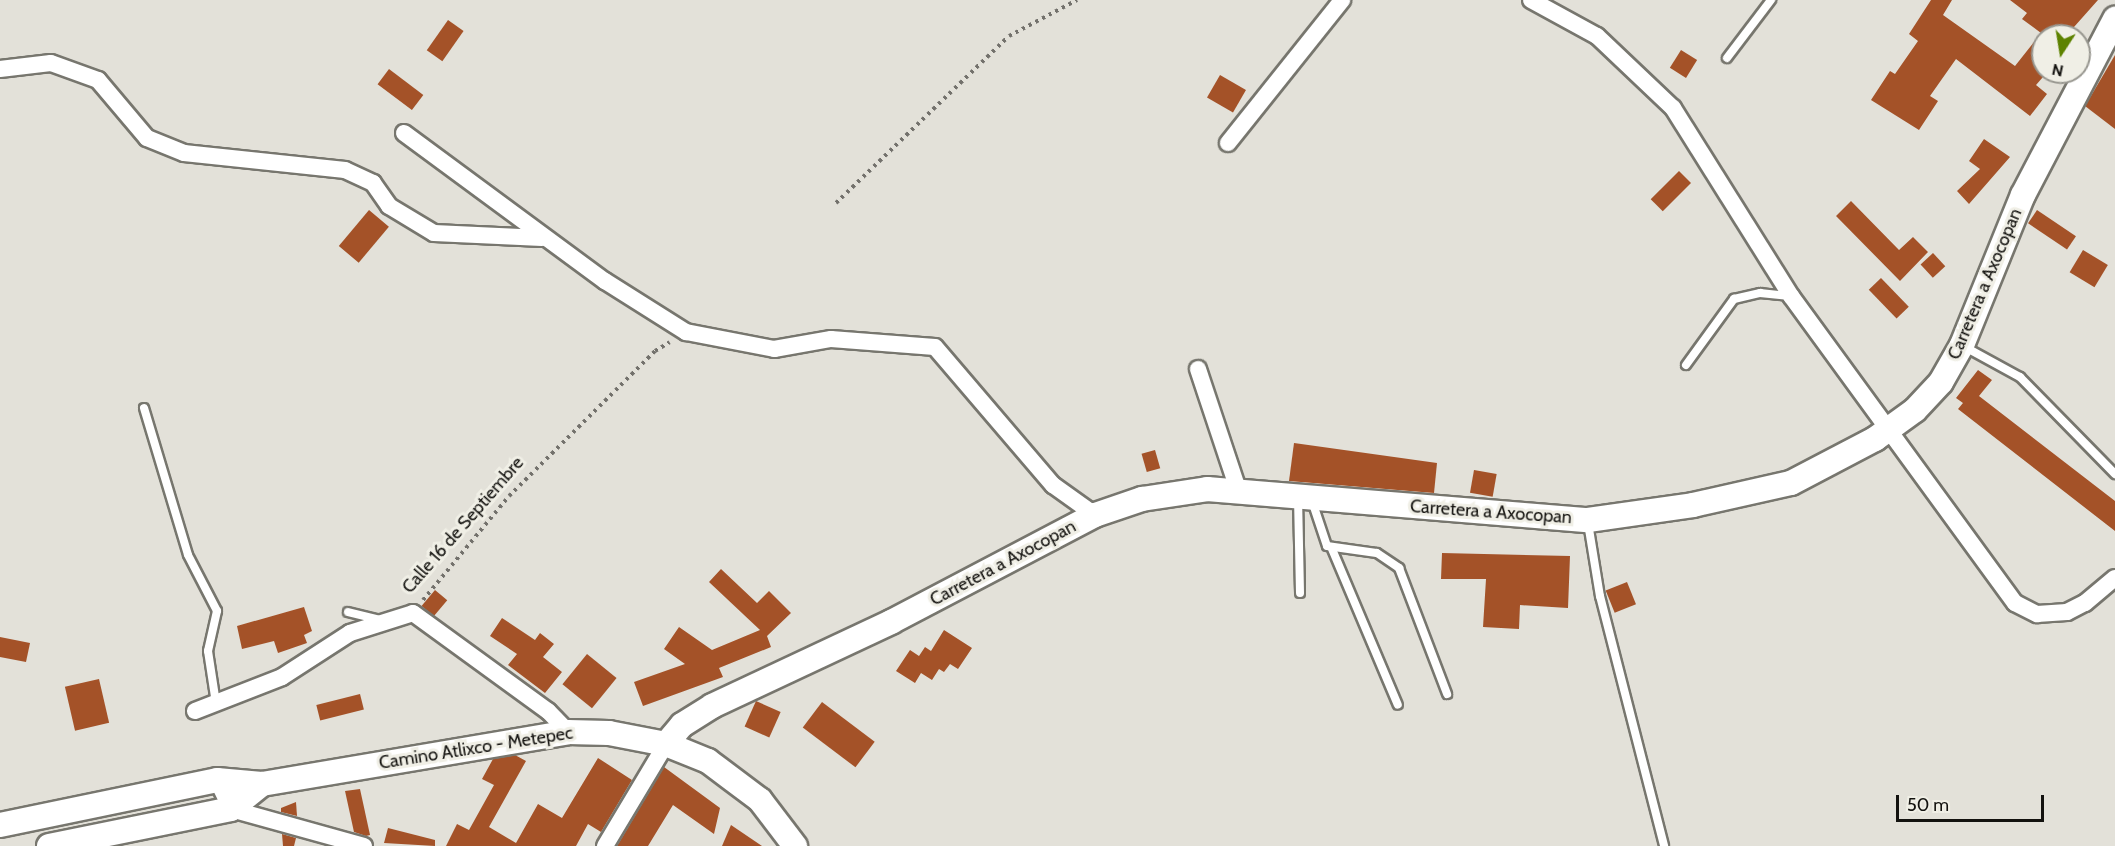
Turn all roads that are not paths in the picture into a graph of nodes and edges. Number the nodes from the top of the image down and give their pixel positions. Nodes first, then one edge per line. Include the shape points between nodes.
1 (1342, 0) edge
2 (1531, 0) edge
3 (1771, 0) edge
4 (2115, 19) edge
5 (1727, 58) dead end
6 (0, 69) edge
7 (404, 133) dead end
8 (1228, 143) dead end
9 (543, 238) junction
10 (1791, 296) junction
11 (1962, 345) junction
12 (1686, 365) dead end
13 (1198, 369) dead end
14 (144, 408) dead end
15 (1886, 430) junction
16 (2115, 474) edge
17 (1239, 492) junction
18 (1305, 497) junction
19 (1095, 515) junction
20 (1588, 520) junction
21 (1332, 549) junction
22 (2115, 578) edge
23 (1300, 593) dead end
24 (348, 612) dead end
25 (406, 615) junction
26 (1447, 694) dead end
27 (216, 703) junction
28 (1398, 705) dead end
29 (195, 711) dead end
30 (568, 732) junction
31 (666, 744) junction
32 (217, 780) junction
33 (262, 784) junction
34 (231, 809) junction
35 (0, 825) edge
36 (49, 846) edge
37 (364, 846) edge
38 (605, 846) edge
39 (795, 846) edge
40 (1664, 846) edge

1 - 8 street
2 - 10 street via 1597,36 1673,108
3 - 5 lane
4 - 11 main road, Carretera a Axocopan via 2023,195
6 - 9 street via 51,63 98,80 147,138 184,153 345,170 373,183 389,206 434,233
7 - 9 street
9 - 19 street via 686,332 774,349 831,339 935,347 1053,485
10 - 12 lane via 1760,293 1734,299
10 - 15 street
11 - 15 main road, Carretera a Axocopan via 1941,382 1915,410
11 - 16 lane via 2020,377
13 - 17 street
14 - 27 lane via 188,555 217,611 208,651
15 - 20 main road, Carretera a Axocopan via 1791,483 1693,505
15 - 22 street via 2015,603 2025,611 2051,616 2067,612 2085,603
17 - 18 main road, Carretera a Axocopan
17 - 19 main road, Carretera a Axocopan via 1207,489 1143,499
18 - 20 main road, Carretera a Axocopan
18 - 21 lane via 1323,541
18 - 23 lane
19 - 31 main road, Carretera a Axocopan via 891,622 712,706 682,725
20 - 40 lane via 1600,596
21 - 26 lane via 1377,553 1399,568
21 - 28 lane
24 - 25 lane via 371,620
25 - 27 street via 350,633 282,676
25 - 30 street, Calle 16 de Septiembre via 548,711
27 - 29 street
30 - 31 main road, Camino Atlixco - Metepec via 609,733
30 - 33 main road, Camino Atlixco - Metepec
31 - 38 street
31 - 39 main road, Camino Atlixco - Metepec via 708,761 760,800
32 - 33 main road, Camino Atlixco - Metepec
32 - 34 street
32 - 35 main road, Camino Atlixco - Metepec
33 - 34 main road, Camino Atlixco - Metepec
34 - 36 main road, Camino Atlixco - Metepec
34 - 37 street

